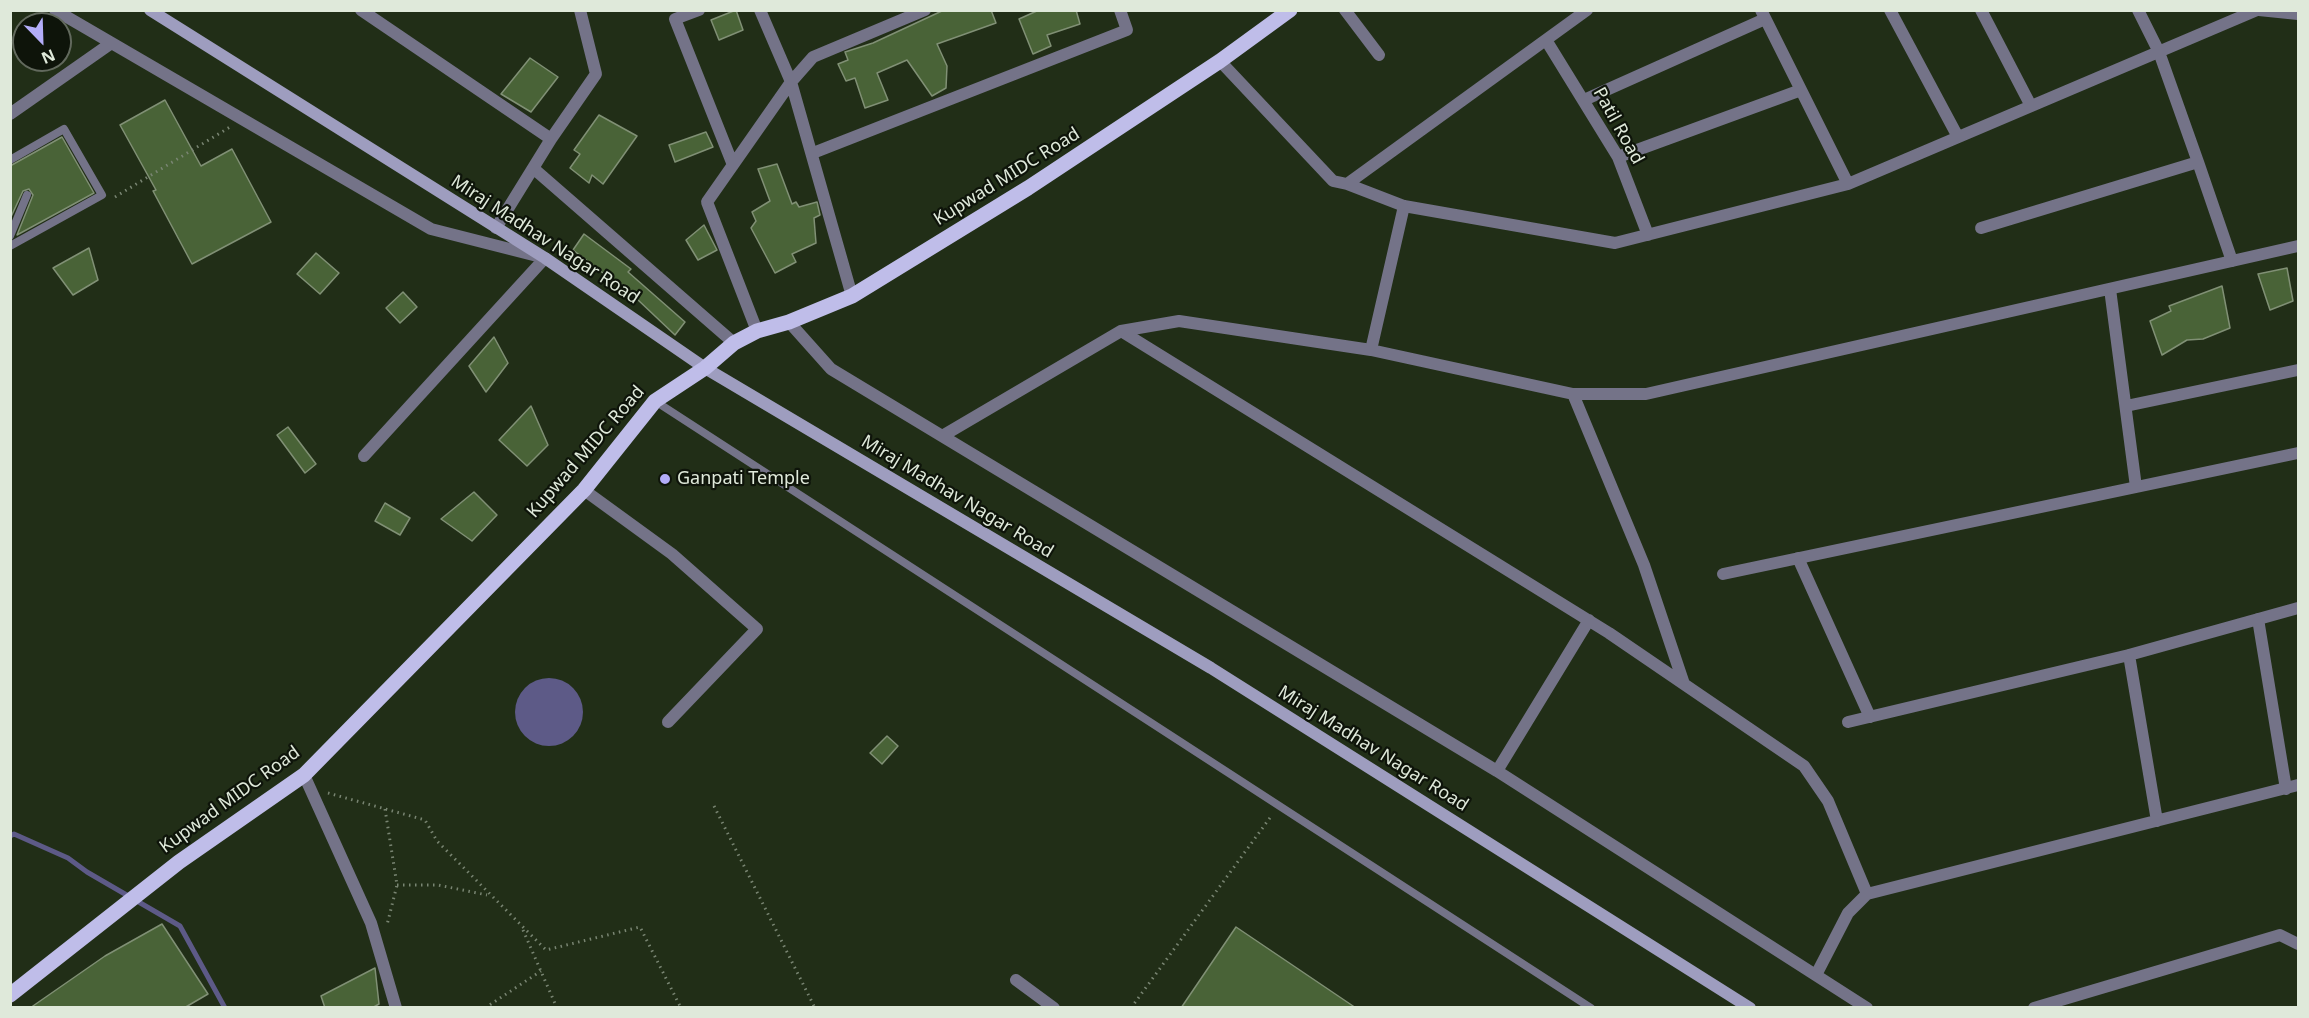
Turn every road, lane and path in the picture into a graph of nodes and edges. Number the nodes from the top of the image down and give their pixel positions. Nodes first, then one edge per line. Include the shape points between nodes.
1 (55, 10) edge
2 (150, 10) edge
3 (361, 10) edge
4 (580, 10) edge
5 (699, 10) edge
6 (760, 10) edge
7 (925, 10) edge
8 (1120, 10) edge
9 (1290, 10) edge
10 (1345, 10) edge
11 (1587, 10) edge
12 (1890, 10) edge
13 (1981, 10) edge
14 (2138, 10) edge
15 (2258, 10) edge
16 (2298, 14) edge
17 (1763, 15) edge
18 (1546, 40) junction
19 (110, 44) junction
20 (2159, 52) junction
21 (1379, 55) dead end
22 (1220, 61) junction
23 (790, 82) junction
24 (1801, 90) junction
25 (1584, 100) junction
26 (2031, 106) junction
27 (10, 114) edge
28 (241, 120) junction
29 (1958, 137) junction
30 (551, 139) junction
31 (813, 153) junction
32 (1618, 157) junction
33 (10, 160) edge
34 (2198, 162) junction
35 (733, 165) junction
36 (533, 168) junction
37 (1347, 184) junction
38 (1848, 184) junction
39 (27, 195) dead end
40 (111, 199) dead end
41 (1404, 206) junction
42 (496, 228) junction
43 (1981, 228) dead end
44 (1647, 235) junction
45 (10, 236) edge
46 (10, 246) edge
47 (2298, 246) edge
48 (545, 258) junction
49 (2232, 261) junction
50 (2110, 289) junction
51 (852, 296) junction
52 (789, 322) junction
53 (757, 331) junction
54 (1121, 331) junction
55 (734, 343) junction
56 (1371, 350) junction
57 (705, 368) junction
58 (2298, 370) edge
59 (1572, 394) junction
60 (655, 401) junction
61 (2126, 406) junction
62 (944, 435) junction
63 (2298, 453) edge
64 (364, 456) dead end
65 (2136, 487) junction
66 (584, 490) junction
67 (1798, 558) junction
68 (1723, 574) dead end
69 (2298, 608) edge
70 (2259, 619) junction
71 (1589, 620) junction
72 (2128, 655) junction
73 (1684, 684) junction
74 (1870, 717) junction
75 (668, 722) dead end
76 (1848, 722) dead end
77 (1497, 771) junction
78 (306, 781) junction
79 (2298, 785) edge
80 (2286, 789) junction
81 (714, 806) dead end
82 (1279, 806) junction
83 (385, 810) junction
84 (2157, 821) junction
85 (397, 885) junction
86 (1867, 894) junction
87 (489, 895) junction
88 (522, 927) junction
89 (374, 934) junction
90 (2298, 944) edge
91 (541, 971) junction
92 (1816, 975) junction
93 (1016, 980) dead end
94 (10, 995) edge
95 (396, 1008) edge
96 (485, 1008) edge
97 (557, 1008) edge
98 (681, 1008) edge
99 (815, 1008) edge
100 (1054, 1008) edge
101 (1131, 1008) edge
102 (1591, 1008) edge
103 (1750, 1008) edge
104 (1867, 1008) edge
105 (2034, 1008) edge

1 - 19 street
2 - 42 street, Miraj Madhav Nagar Road
3 - 30 street
4 - 30 street via 597,74
5 - 35 street via 675,19
6 - 23 street
7 - 23 street via 813,57
8 - 31 street via 1127,30
9 - 22 main road, Kupwad MIDC Road
10 - 21 street
11 - 18 street
12 - 29 street
13 - 26 street
14 - 20 street
15 - 16 street
15 - 20 street
17 - 24 street
17 - 25 street
18 - 25 street, Patil Road
18 - 37 street
19 - 27 street
19 - 28 street
20 - 26 street
20 - 34 street
22 - 37 street via 1333,181
22 - 51 main road, Kupwad MIDC Road via 1028,188
23 - 31 street
23 - 35 street
24 - 32 street
24 - 38 street
25 - 32 street, Patil Road
26 - 29 street
28 - 40 path
28 - 48 street via 431,229
29 - 38 street
30 - 36 street
31 - 51 street
32 - 44 street, Patil Road
33 - 46 lane via 64,129 102,195
34 - 43 street
34 - 49 street
35 - 53 street via 707,202
36 - 42 street
36 - 55 street
37 - 41 street
38 - 44 street
39 - 45 lane
41 - 44 street via 1615,243
41 - 56 street
42 - 48 street, Miraj Madhav Nagar Road
47 - 49 street
48 - 57 street, Miraj Madhav Nagar Road
48 - 64 street
49 - 50 street
50 - 59 street via 1646,394
50 - 61 street
51 - 52 main road, Kupwad MIDC Road
52 - 53 main road, Kupwad MIDC Road
52 - 62 street via 831,369
53 - 55 main road, Kupwad MIDC Road
54 - 56 street via 1179,321
54 - 62 street
54 - 71 street
55 - 57 main road, Kupwad MIDC Road
56 - 59 street
57 - 60 main road, Kupwad MIDC Road
57 - 103 street, Miraj Madhav Nagar Road via 1211,668
58 - 61 street
59 - 73 street via 1644,565
60 - 66 main road, Kupwad MIDC Road
60 - 82 lane
61 - 65 street
62 - 77 street
63 - 65 street
65 - 67 street
66 - 75 street via 672,554 757,629
66 - 78 main road, Kupwad MIDC Road
67 - 68 street
67 - 74 street
69 - 70 street
70 - 72 street
70 - 80 street
71 - 73 street
71 - 77 street
72 - 74 street
72 - 84 street
73 - 86 street via 1804,766 1828,801
74 - 76 street
77 - 92 street
78 - 83 path
78 - 89 street
78 - 94 main road, Kupwad MIDC Road via 179,862
79 - 80 street
80 - 84 street
81 - 99 path
82 - 101 path
82 - 102 lane
83 - 85 path
83 - 87 path via 426,820 437,841
84 - 86 street
85 - 87 path via 438,885
85 - 89 path via 388,924
86 - 92 street via 1848,913
87 - 88 path
88 - 91 path
88 - 98 path via 546,950 640,927
89 - 95 street
90 - 105 street via 2280,935
91 - 96 path
91 - 97 path
92 - 104 street
93 - 100 street

